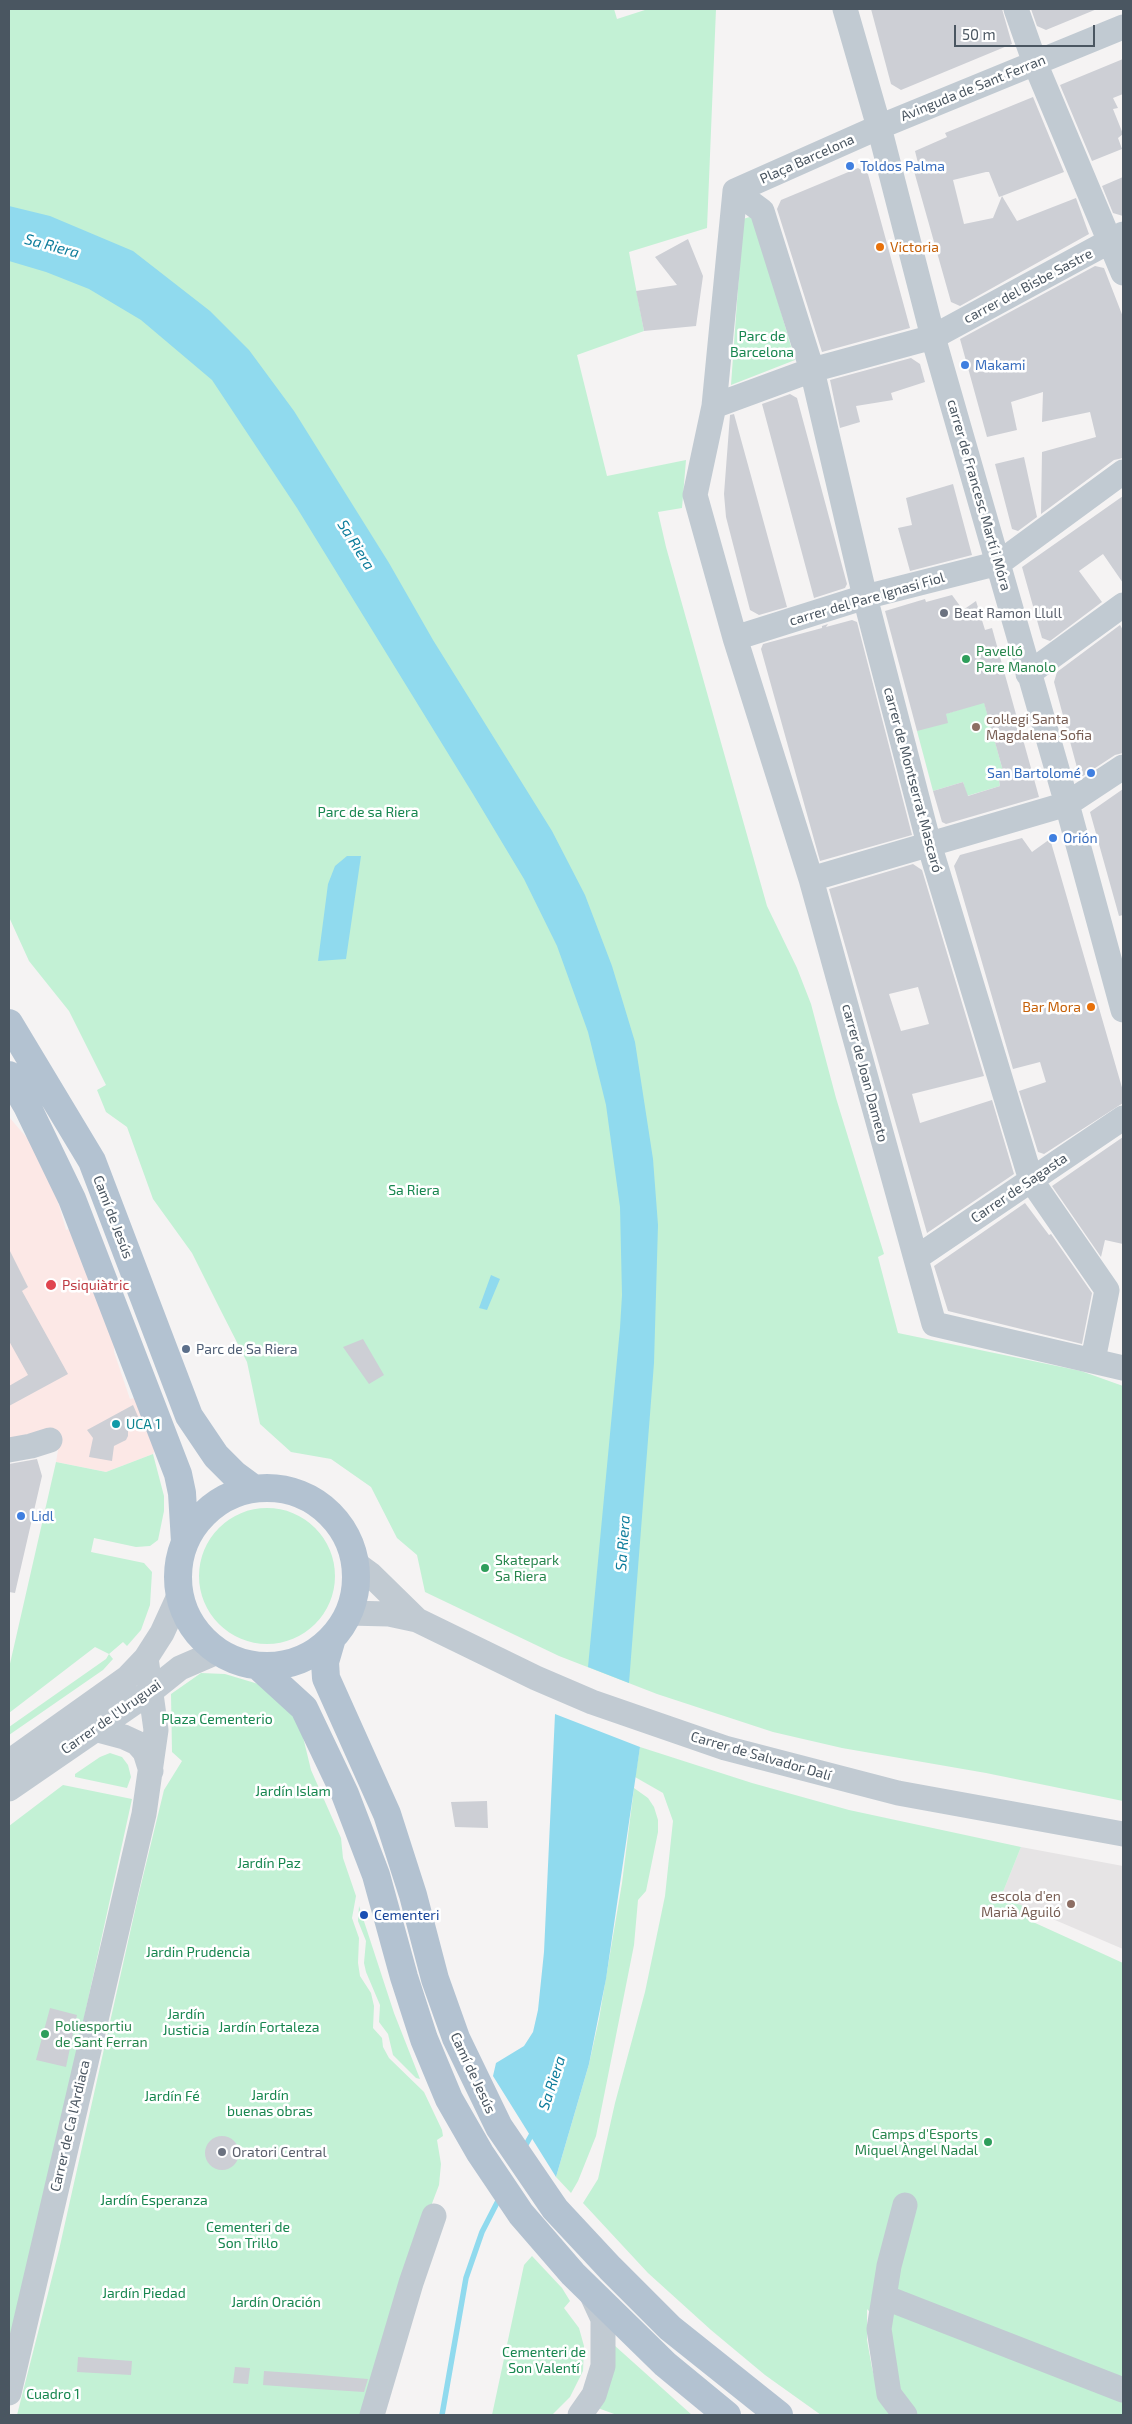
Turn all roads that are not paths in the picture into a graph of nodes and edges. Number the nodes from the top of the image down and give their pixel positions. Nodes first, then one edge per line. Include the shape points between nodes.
1 (845, 9) edge
2 (1016, 9) edge
3 (1123, 27) edge
4 (1034, 63) junction
5 (878, 127) junction
6 (735, 191) junction
7 (1117, 238) edge
8 (1123, 273) edge
9 (933, 337) junction
10 (812, 370) junction
11 (714, 406) junction
12 (1123, 472) edge
13 (999, 563) junction
14 (865, 596) junction
15 (1123, 606) edge
16 (736, 638) junction
17 (1028, 674) junction
18 (1123, 767) edge
19 (1067, 804) junction
20 (929, 844) junction
21 (811, 879) junction
22 (1115, 948) edge
23 (1123, 1010) edge
24 (9, 1023) edge
25 (9, 1075) edge
26 (1123, 1118) edge
27 (1031, 1180) junction
28 (916, 1258) junction
29 (1094, 1360) junction
30 (1123, 1368) edge
31 (50, 1440) dead end
32 (9, 1450) edge
33 (253, 1488) junction
34 (185, 1542) junction
35 (355, 1563) junction
36 (179, 1596) junction
37 (348, 1613) junction
38 (417, 1620) junction
39 (332, 1638) junction
40 (217, 1652) junction
41 (146, 1658) junction
42 (258, 1666) junction
43 (150, 1692) junction
44 (94, 1729) junction
45 (9, 1762) edge
46 (151, 1771) junction
47 (9, 1789) edge
48 (1123, 1834) edge
49 (905, 2205) dead end
50 (434, 2216) dead end
51 (591, 2293) junction
52 (884, 2297) junction
53 (1123, 2390) edge
54 (9, 2393) edge
55 (372, 2415) edge
56 (580, 2415) edge
57 (727, 2415) edge
58 (779, 2415) edge
59 (905, 2415) edge

1 - 5 street, carrer de Francesc Martí i Móra
2 - 4 street
3 - 4 street, Avinguda de Sant Ferran
4 - 5 street, Avinguda de Sant Ferran
4 - 7 street
5 - 6 street, Plaça Barcelona
5 - 9 street, carrer de Francesc Martí i Móra
6 - 10 street, carrer de Montserrat Mascaró via 762,211
6 - 11 street, carrer de Joan Dameto
7 - 8 street
7 - 9 street, carrer del Bisbe Sastre
9 - 10 street, carrer del Bisbe Sastre
9 - 13 street, carrer de Francesc Martí i Móra
10 - 11 street, carrer del Bisbe Sastre
10 - 14 street, carrer de Montserrat Mascaró
11 - 16 street, carrer de Joan Dameto via 695,495
12 - 13 street
13 - 14 street, carrer del Pare Ignasi Fiol
13 - 17 street, carrer de Francesc Martí i Móra
14 - 16 street, carrer del Pare Ignasi Fiol
14 - 20 street, carrer de Montserrat Mascaró
15 - 17 street
16 - 21 street, carrer de Joan Dameto
17 - 19 street, carrer de Francesc Martí i Móra
18 - 19 street
19 - 20 street
19 - 22 street, carrer de Francesc Martí i Móra
20 - 21 street
20 - 27 street, carrer de Montserrat Mascaró
21 - 28 street, carrer de Joan Dameto
22 - 23 street, carrer de Francesc Martí i Móra
24 - 33 main road, Camí de Jesús via 92,1161 189,1416 216,1456
25 - 34 main road via 28,1106 72,1198 178,1474
26 - 27 street, Carrer de Sagasta
27 - 28 street, Carrer de Sagasta
27 - 29 street, carrer de Montserrat Mascaró via 1108,1290
28 - 29 street, carrer de Joan Dameto via 934,1324
29 - 30 street, carrer de Joan Dameto
31 - 32 street
33 - 34 main road via 219,1501 205,1512
33 - 35 main road via 280,1489 307,1497 318,1505 338,1526
34 - 36 main road via 178,1568
35 - 37 main road
35 - 38 street, Carrer de Salvador Dalí
36 - 40 main road via 198,1635
36 - 41 street, Carrer de l'Uruguai
37 - 38 street, Carrer de Salvador Dalí via 389,1614
37 - 39 main road
38 - 48 street, Carrer de Salvador Dalí via 592,1702 724,1748 898,1793
39 - 42 main road via 295,1662
39 - 58 main road, Camí de Jesús via 325,1662 326,1678 387,1814 442,1999 482,2096 518,2158 555,2209 670,2328
40 - 42 main road
40 - 43 street, Carrer de l'Uruguai via 180,1668
41 - 43 street, Carrer de Ca l'Ardiaca
41 - 45 street, Carrer de l'Uruguai via 127,1678
42 - 51 main road via 304,1708 342,1786 376,1875 424,2040 449,2099 508,2196 535,2232
43 - 44 street, Carrer de l'Uruguai
43 - 46 street, Carrer de Ca l'Ardiaca via 156,1730
44 - 46 street via 137,1743 145,1752
44 - 47 street, Carrer de l'Uruguai
46 - 54 street, Carrer de Ca l'Ardiaca via 144,1814
49 - 52 street
50 - 55 street
51 - 56 street via 603,2319 603,2366 594,2395
51 - 57 main road via 665,2364
52 - 53 street
52 - 59 street via 879,2329 886,2382 894,2404

